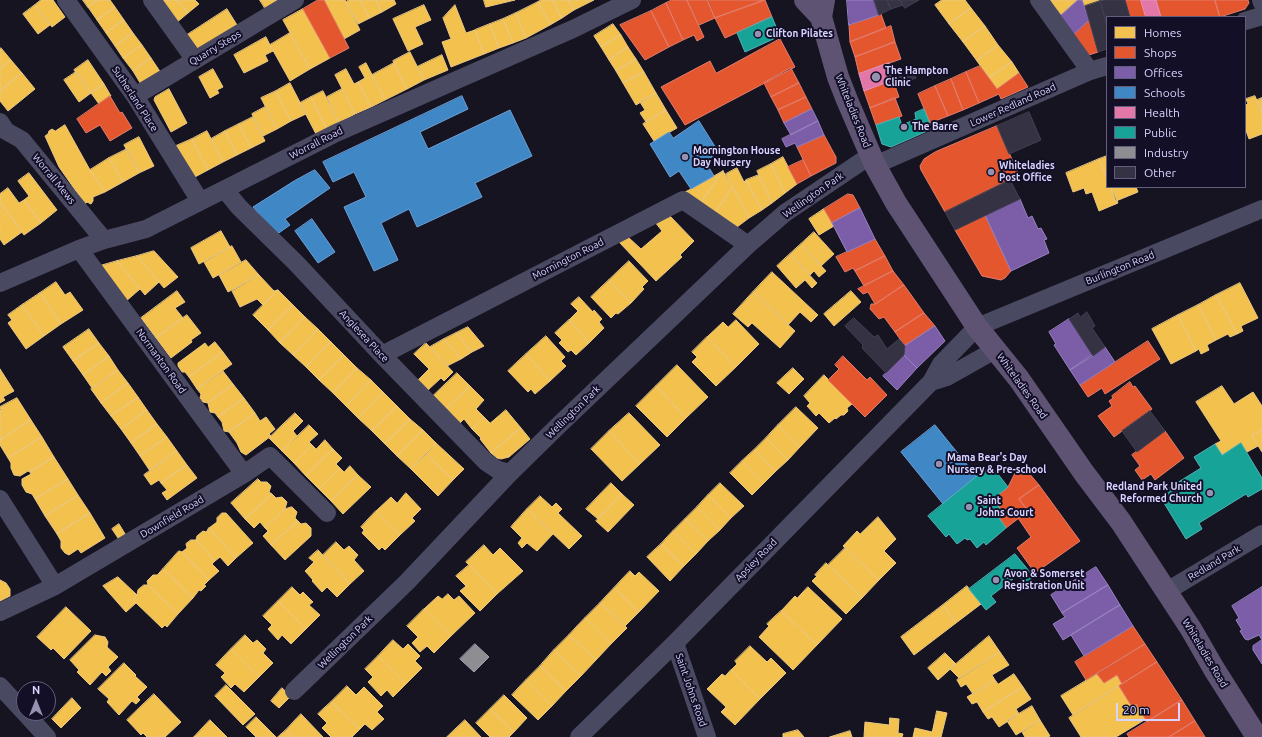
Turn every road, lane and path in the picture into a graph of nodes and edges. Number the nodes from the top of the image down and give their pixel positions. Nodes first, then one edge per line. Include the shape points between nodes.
1 (66, 0) edge
2 (152, 0) edge
3 (295, 0) edge
4 (632, 0) edge
5 (805, 0) edge
6 (1039, 0) edge
7 (1261, 0) edge
8 (1262, 3) edge
9 (823, 9) edge
10 (1262, 16) edge
11 (1246, 22) edge
12 (195, 60) junction
13 (1099, 69) edge
14 (135, 96) junction
15 (0, 122) edge
16 (873, 160) junction
17 (225, 190) junction
18 (200, 201) junction
19 (1262, 209) edge
20 (104, 240) junction
21 (748, 245) junction
22 (78, 249) junction
23 (0, 283) edge
24 (978, 327) junction
25 (995, 350) junction
26 (382, 355) junction
27 (931, 382) junction
28 (510, 473) junction
29 (244, 474) junction
30 (0, 499) edge
31 (327, 513) dead end
32 (1262, 534) edge
33 (55, 586) junction
34 (1167, 591) junction
35 (0, 612) edge
36 (675, 643) junction
37 (0, 686) edge
38 (294, 691) dead end
39 (16, 703) edge
40 (32, 721) edge
41 (47, 737) edge
42 (579, 737) edge
43 (707, 737) edge
44 (1257, 737) edge

1 - 14 street, Sutherland Place
2 - 12 street
3 - 12 street, Quarry Steps
4 - 17 street, Worrall Road via 573,29 336,133
5 - 9 main road, Whiteladies Road
6 - 13 street
7 - 8 street
9 - 16 main road, Whiteladies Road via 845,94
10 - 11 street
12 - 14 street, Quarry Steps
13 - 16 street, Lower Redland Road
14 - 18 street, Sutherland Place
15 - 20 street, Worrall Mews via 6,131 22,140
16 - 21 street, Wellington Park via 785,213
16 - 24 main road, Whiteladies Road via 896,203
17 - 18 street, Worrall Road
17 - 26 street, Anglesea Place
18 - 20 street, Worrall Road via 146,229
19 - 24 street, Burlington Road
20 - 22 street, Worrall Road
21 - 26 street, Mornington Road via 683,200
21 - 28 street, Wellington Park
22 - 23 street, Worrall Road
22 - 29 street, Normanton Road
24 - 25 main road, Whiteladies Road
24 - 27 street, Apsley Road via 941,364
25 - 27 street, Apsley Road via 948,377
25 - 34 main road, Whiteladies Road via 1019,379
26 - 28 street, Anglesea Place via 486,462 498,470
27 - 36 street, Apsley Road
28 - 38 street, Wellington Park via 407,582
29 - 31 street, Downfield Road via 270,456
29 - 33 street, Downfield Road
30 - 33 street
32 - 34 street, Redland Park
33 - 35 street, Downfield Road
34 - 44 main road, Whiteladies Road
36 - 42 street, Apsley Road
36 - 43 street, Saint Johns Road
37 - 39 street
40 - 41 street

